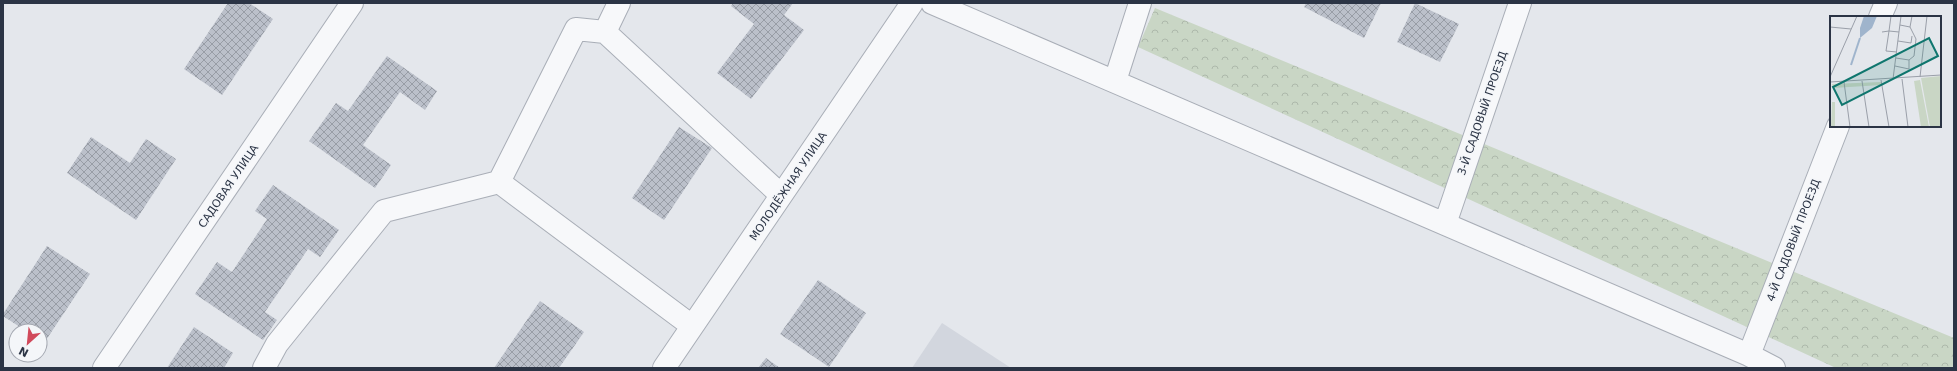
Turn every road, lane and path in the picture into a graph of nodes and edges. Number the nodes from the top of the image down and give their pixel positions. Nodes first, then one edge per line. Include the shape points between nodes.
1 (352, 3) edge
2 (619, 3) edge
3 (912, 3) edge
4 (932, 3) edge
5 (1140, 3) edge
6 (1520, 3) edge
7 (1886, 3) edge
8 (1880, 16) edge
9 (605, 32) junction
10 (1115, 81) junction
11 (1838, 127) edge
12 (499, 182) junction
13 (781, 195) junction
14 (1445, 224) junction
15 (692, 326) junction
16 (1749, 355) junction
17 (104, 368) edge
18 (264, 368) edge
19 (664, 368) edge
20 (1774, 368) edge

1 - 17 street, САДОВАЯ УЛИЦА
2 - 9 street
3 - 13 street, МОЛОДЁЖНАЯ УЛИЦА
4 - 10 street
5 - 10 street
6 - 14 street, 3-Й САДОВЫЙ ПРОЕЗД
7 - 8 street
9 - 12 street via 576,28
9 - 13 street
10 - 14 street
11 - 16 street, 4-Й САДОВЫЙ ПРОЕЗД
12 - 15 street
12 - 18 street via 384,211 278,344
13 - 15 street, МОЛОДЁЖНАЯ УЛИЦА
14 - 16 street
15 - 19 street, МОЛОДЁЖНАЯ УЛИЦА
16 - 20 street

